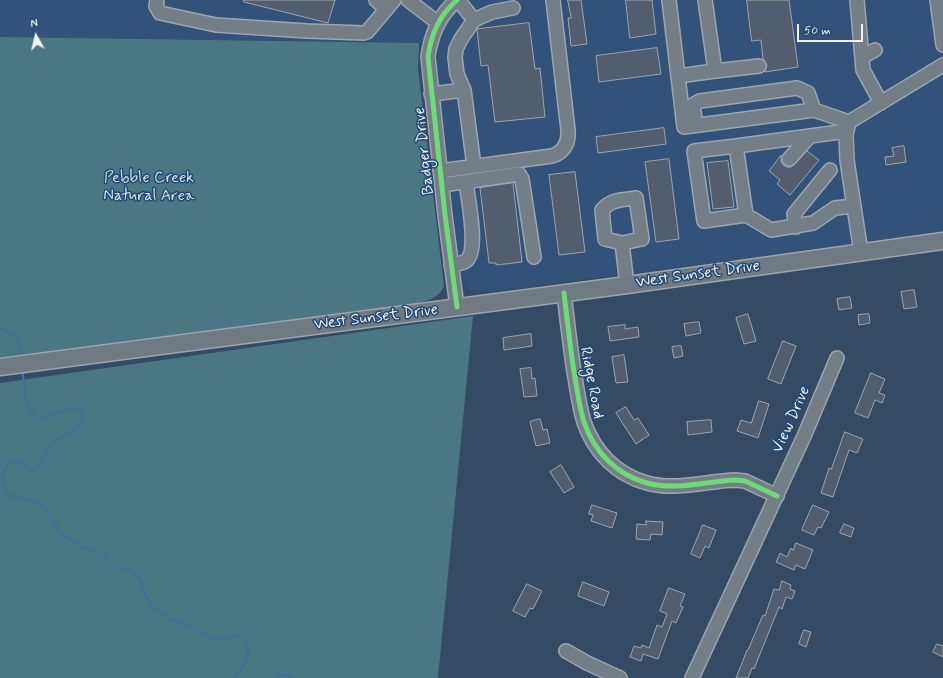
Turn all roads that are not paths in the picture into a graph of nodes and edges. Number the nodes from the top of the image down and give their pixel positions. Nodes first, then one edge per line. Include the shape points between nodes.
1 (157, 0) edge
2 (376, 0) edge
3 (408, 0) edge
4 (458, 0) edge
5 (553, 0) edge
6 (670, 0) edge
7 (705, 0) edge
8 (857, 0) edge
9 (937, 0) edge
10 (390, 5) edge
11 (513, 8) dead end
12 (941, 13) edge
13 (474, 20) junction
14 (438, 23) junction
15 (943, 45) edge
16 (876, 50) dead end
17 (862, 57) junction
18 (943, 65) edge
19 (759, 66) dead end
20 (715, 71) junction
21 (678, 76) junction
22 (464, 90) junction
23 (431, 94) junction
24 (881, 103) junction
25 (814, 110) junction
26 (696, 125) junction
27 (848, 127) junction
28 (810, 136) junction
29 (736, 146) junction
30 (789, 159) dead end
31 (474, 166) junction
32 (830, 170) dead end
33 (440, 171) junction
34 (466, 182) junction
35 (442, 185) junction
36 (854, 206) junction
37 (746, 215) junction
38 (796, 227) junction
39 (943, 241) edge
40 (622, 243) dead end
41 (861, 253) junction
42 (534, 257) dead end
43 (451, 266) junction
44 (627, 285) junction
45 (564, 293) junction
46 (457, 307) junction
47 (837, 358) dead end
48 (5, 367) edge
49 (776, 496) junction
50 (566, 652) dead end
51 (620, 678) edge
52 (692, 678) edge

1 - 10 street via 156,6 160,13 216,25 307,31 367,32
2 - 10 street
3 - 14 street
4 - 13 street
4 - 14 street, Badger Drive via 447,9
5 - 31 street via 568,142 562,151 552,156
6 - 21 street
7 - 20 street
8 - 17 street
9 - 12 street
11 - 13 street via 492,12
12 - 15 street
13 - 22 street via 456,49 457,74
14 - 23 street, Badger Drive via 428,57
16 - 17 street
17 - 24 street via 863,70
18 - 24 street
19 - 20 street
20 - 21 street
21 - 26 street via 684,127
22 - 23 street
22 - 31 street
23 - 33 street, Badger Drive
24 - 27 street
25 - 26 street
25 - 26 street via 808,93 797,88 700,101 693,105
25 - 27 street
27 - 28 street
27 - 36 street via 846,148
28 - 29 street
28 - 30 street
29 - 37 street
29 - 37 street via 694,151 704,221
31 - 33 street
32 - 38 street via 794,214
33 - 35 street, Badger Drive
34 - 35 street
34 - 42 street via 509,174 521,176
34 - 43 street via 474,242 469,258
35 - 43 street, Badger Drive
36 - 38 street via 835,208 813,223
36 - 41 street
37 - 38 street via 771,230
39 - 41 main road, West Sunset Drive
40 - 44 street
41 - 44 main road, West Sunset Drive
43 - 46 street, Badger Drive
44 - 45 main road, West Sunset Drive
45 - 46 main road, West Sunset Drive
45 - 49 street, Ridge Road via 584,422 591,438 612,465 628,476 648,484 668,486 735,480
46 - 48 main road, West Sunset Drive
47 - 49 street, View Drive
49 - 52 street
50 - 51 street

